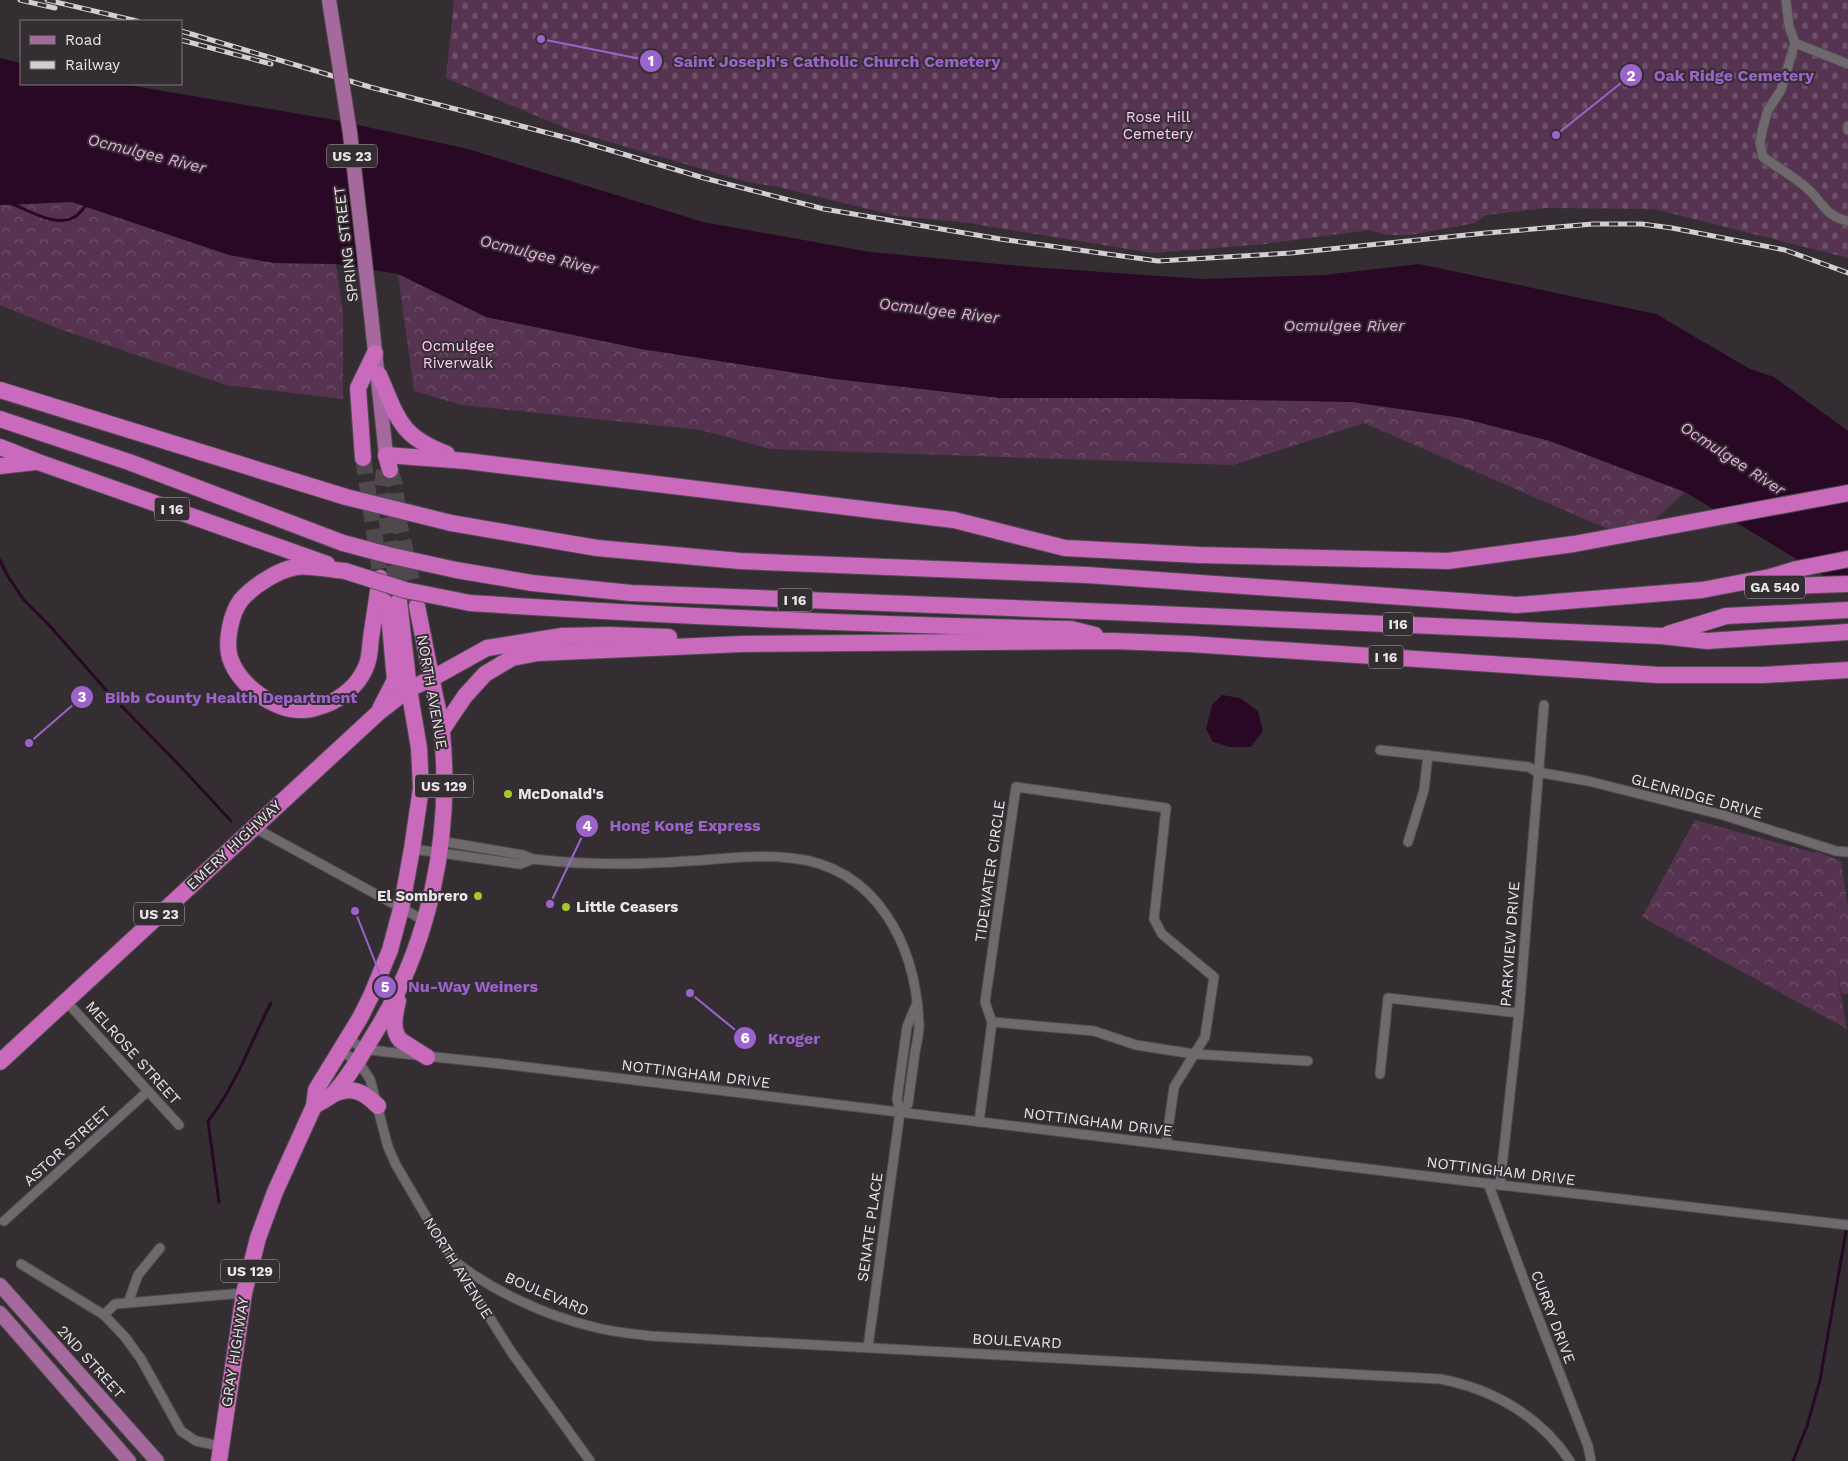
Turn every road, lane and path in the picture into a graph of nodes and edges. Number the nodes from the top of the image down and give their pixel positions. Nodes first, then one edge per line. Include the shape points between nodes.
1 (329, 0) edge
2 (1786, 0) edge
3 (1795, 43) junction
4 (1848, 64) edge
5 (1848, 221) edge
6 (375, 353) junction
7 (379, 375) junction
8 (0, 390) edge
9 (0, 419) edge
10 (0, 447) edge
11 (363, 458) tunnel mouth
12 (466, 461) junction
13 (38, 462) junction
14 (387, 465) joint
15 (0, 466) edge
16 (1848, 493) edge
17 (1848, 559) edge
18 (345, 571) junction
19 (380, 578) tunnel mouth
20 (1848, 584) edge
21 (1702, 590) junction
22 (392, 601) joint
23 (417, 606) tunnel mouth
24 (1848, 610) edge
25 (1135, 612) joint
26 (1848, 632) edge
27 (1661, 636) junction
28 (1114, 641) junction
29 (742, 644) junction
30 (1848, 670) edge
31 (432, 679) junction
32 (409, 689) junction
33 (1544, 705) dead end
34 (378, 713) junction
35 (442, 730) junction
36 (1380, 750) dead end
37 (1428, 755) junction
38 (1537, 772) junction
39 (253, 827) junction
40 (1408, 842) dead end
41 (439, 847) junction
42 (412, 849) junction
43 (1848, 852) edge
44 (533, 859) junction
45 (401, 908) junction
46 (425, 921) junction
47 (404, 979) junction
48 (66, 1001) junction
49 (1519, 1013) junction
50 (992, 1022) junction
51 (344, 1046) junction
52 (361, 1054) junction
53 (1194, 1054) junction
54 (427, 1057) junction
55 (1308, 1061) dead end
56 (0, 1062) edge
57 (1380, 1074) dead end
58 (148, 1091) junction
59 (332, 1095) junction
60 (314, 1106) junction
61 (378, 1106) junction
62 (900, 1112) junction
63 (979, 1122) junction
64 (179, 1124) dead end
65 (1166, 1144) junction
66 (1488, 1183) junction
67 (1500, 1185) junction
68 (4, 1221) dead end
69 (1844, 1225) edge
70 (160, 1248) dead end
71 (452, 1258) junction
72 (21, 1264) dead end
73 (0, 1285) edge
74 (244, 1293) junction
75 (128, 1303) junction
76 (0, 1312) edge
77 (104, 1315) junction
78 (868, 1346) junction
79 (219, 1453) edge
80 (129, 1461) edge
81 (157, 1461) edge
82 (590, 1461) edge
83 (1570, 1461) edge
84 (1591, 1461) edge

1 - 6 main road, SPRING STREET / US 23, bridge via 350,133
2 - 3 street
3 - 4 street
3 - 5 street via 1781,90 1768,110 1760,142 1761,152 1763,157 1808,189 1835,218
6 - 7 main road, SPRING STREET / US 23
6 - 11 highway via 358,388
7 - 12 highway via 396,415 408,433 430,448
7 - 14 main road, SPRING STREET / US 23
8 - 21 highway, bridge via 346,497 451,523 597,548 740,561 1087,575 1517,605
9 - 25 highway, I 16, bridge via 128,462 343,544 456,570 532,583 631,593
10 - 13 highway, I 16
12 - 14 highway
12 - 16 highway via 954,520 1065,548 1448,561 1574,544
13 - 15 highway
13 - 18 highway, I 16
17 - 21 highway
18 - 19 highway, I 16 via 296,567 264,579 241,600 230,633 230,658 241,678 256,693 272,703 302,710 329,703 352,688 368,664
18 - 28 highway, I 16, bridge via 405,590 470,602 830,623 1071,629
20 - 21 highway, GA 540
22 - 32 highway, NORTH AVENUE / US 129
22 - 34 highway, US 23 via 390,625 395,680
23 - 31 highway, NORTH AVENUE
24 - 27 highway, I16 via 1726,616
25 - 27 highway, I16
26 - 27 highway via 1707,641
28 - 29 highway
28 - 30 highway, I 16 via 1658,675 1763,675
29 - 31 highway, EMERY HIGHWAY via 676,637 562,636 488,648
29 - 35 highway via 538,653 512,658 485,674
31 - 32 highway, EMERY HIGHWAY / US 23
31 - 35 highway, NORTH AVENUE / US 129
32 - 34 highway, EMERY HIGHWAY / US 23
32 - 42 highway, NORTH AVENUE / US 129 via 419,748 421,788
33 - 38 street, PARKVIEW DRIVE
34 - 39 highway, EMERY HIGHWAY / US 23
35 - 41 highway, NORTH AVENUE / US 129 via 444,806
36 - 37 street, GLENRIDGE DRIVE
37 - 38 street, GLENRIDGE DRIVE via 1529,767
37 - 40 street via 1424,790
38 - 43 street, GLENRIDGE DRIVE via 1660,798
38 - 49 street, PARKVIEW DRIVE
39 - 45 street
39 - 48 highway, EMERY HIGHWAY / US 23
41 - 42 street
41 - 44 street via 523,855
41 - 44 street via 520,864
41 - 46 highway, NORTH AVENUE / US 129
42 - 45 highway, NORTH AVENUE / US 129
44 - 62 street, SENATE PLACE via 603,864 779,857 826,867 851,880 877,902 890,920 903,945 911,973 916,1004 907,1027 897,1099
45 - 46 street
45 - 51 highway, NORTH AVENUE / US 129 via 390,950 371,996
46 - 47 highway, NORTH AVENUE / US 129
47 - 52 highway, NORTH AVENUE / US 129
47 - 54 highway via 395,1017 395,1032 400,1040
48 - 56 highway, EMERY HIGHWAY / US 23
48 - 58 street, MELROSE STREET
49 - 57 street via 1388,998
49 - 67 street, PARKVIEW DRIVE
50 - 53 street via 1094,1031 1136,1045
50 - 53 street, TIDEWATER CIRCLE via 985,1002 1016,787 1166,808 1154,919 1162,934 1214,976 1205,1037
50 - 63 street, TIDEWATER CIRCLE
51 - 52 street
51 - 52 street, NOTTINGHAM DRIVE
51 - 60 highway, NORTH AVENUE / US 129 via 316,1090
52 - 54 street, NOTTINGHAM DRIVE
52 - 59 highway, NORTH AVENUE / US 129
52 - 61 street, NORTH AVENUE
53 - 55 street
53 - 65 street, TIDEWATER CIRCLE via 1174,1087
54 - 62 street, NOTTINGHAM DRIVE
58 - 64 street, MELROSE STREET
58 - 68 street, ASTOR STREET
59 - 60 highway, NORTH AVENUE / US 129
59 - 61 highway via 342,1090 360,1091
60 - 74 highway, GRAY HIGHWAY / US 129 via 274,1192
61 - 71 street, NORTH AVENUE via 396,1165
62 - 63 street, NOTTINGHAM DRIVE
62 - 78 street, SENATE PLACE
63 - 65 street, NOTTINGHAM DRIVE
65 - 66 street, NOTTINGHAM DRIVE
66 - 67 street, NOTTINGHAM DRIVE
66 - 84 street, CURRY DRIVE
67 - 69 street, NOTTINGHAM DRIVE
70 - 75 street via 138,1275
71 - 78 street, BOULEVARD via 470,1273 526,1303 592,1327 651,1336
71 - 82 street, NORTH AVENUE via 512,1353
72 - 77 street
73 - 81 main road, 2ND STREET
74 - 75 street
74 - 79 highway, GRAY HIGHWAY / US 129
75 - 77 street via 115,1304
76 - 80 main road
77 - 79 street via 142,1359 181,1431
78 - 83 street, BOULEVARD via 1440,1379 1481,1390 1522,1411 1546,1432

